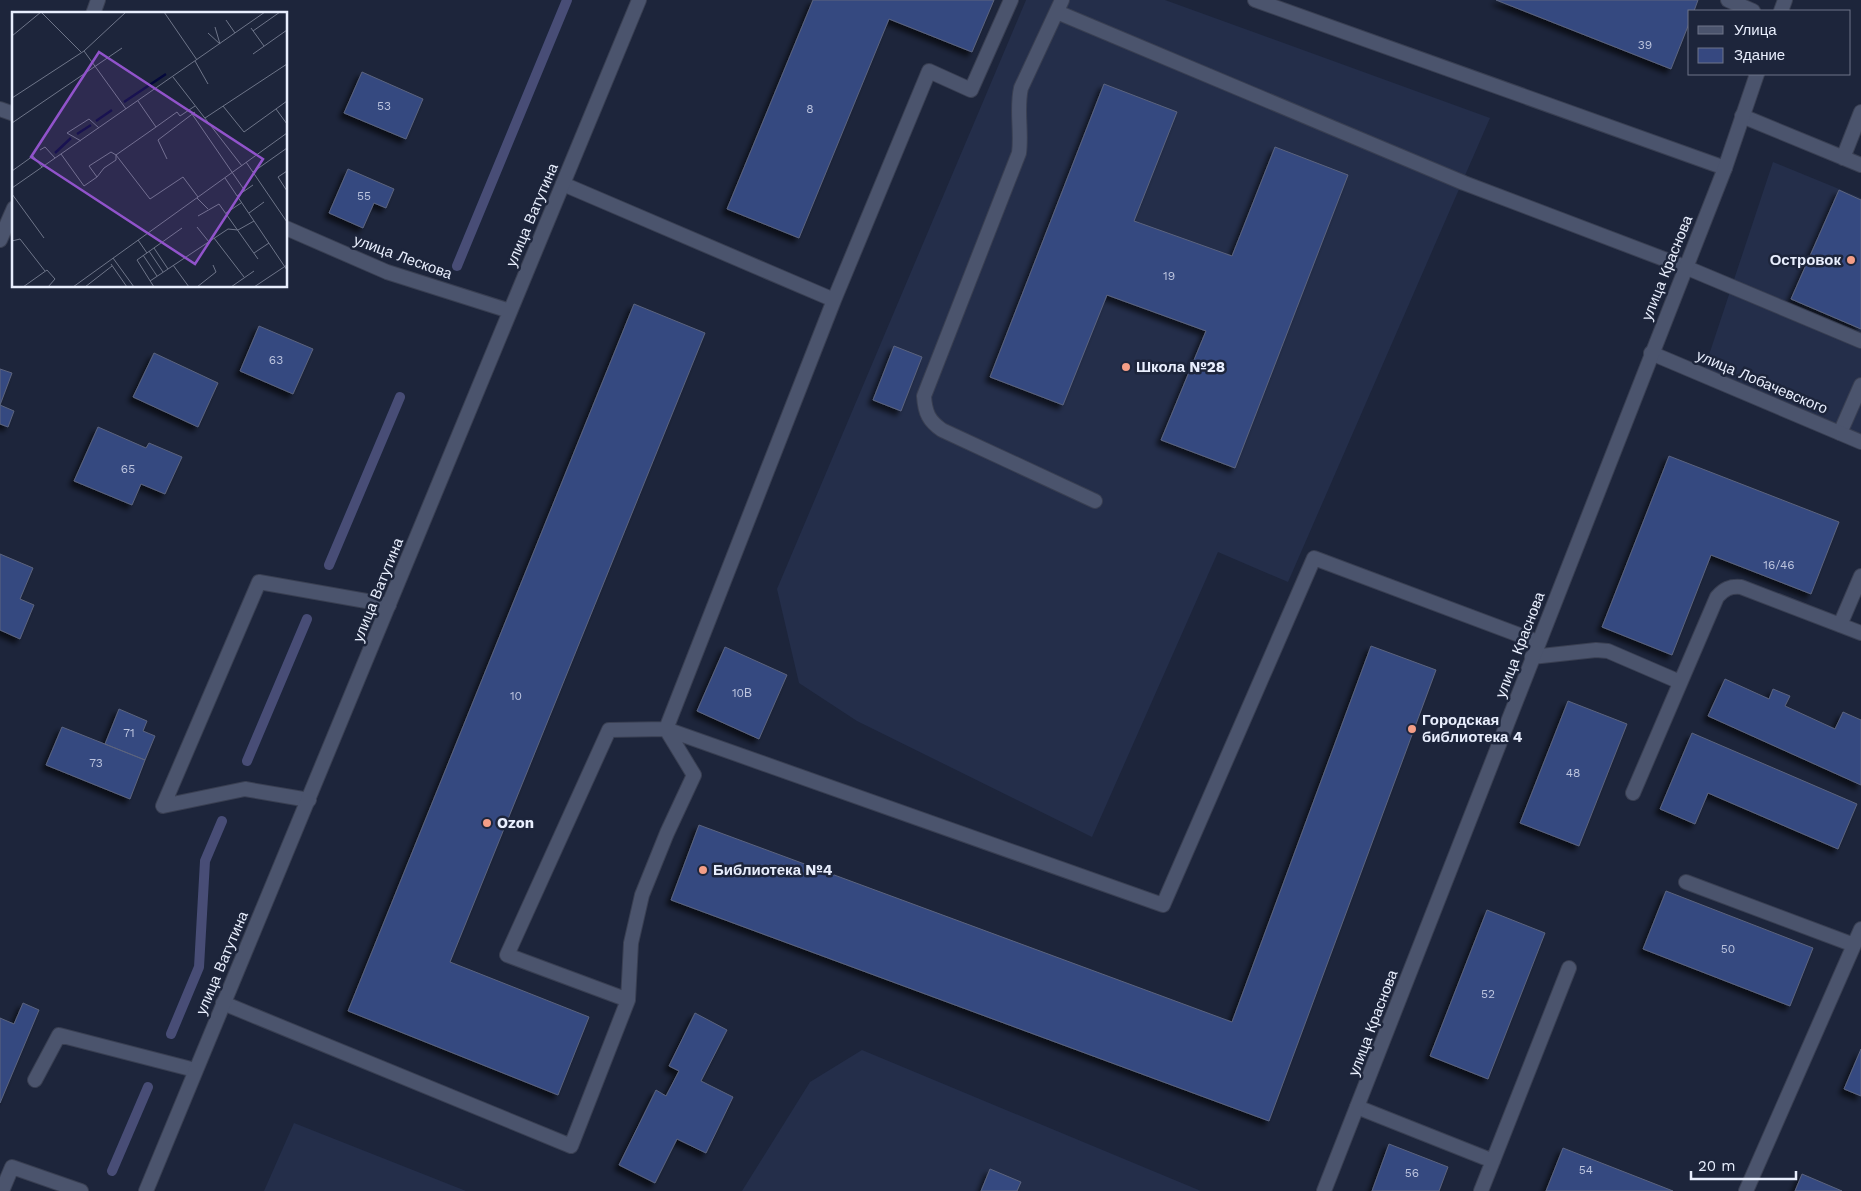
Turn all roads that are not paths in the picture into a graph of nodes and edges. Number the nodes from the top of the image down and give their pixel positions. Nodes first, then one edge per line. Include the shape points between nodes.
1 (98, 0) edge
2 (639, 0) edge
3 (1011, 0) edge
4 (1255, 0) edge
5 (1728, 0) edge
6 (1060, 6) edge
7 (1751, 10) edge
8 (93, 12) edge
9 (1757, 75) edge
10 (0, 109) edge
11 (1861, 112) edge
12 (12, 113) edge
13 (1742, 116) junction
14 (1843, 158) junction
15 (1861, 165) edge
16 (1725, 168) junction
17 (563, 184) junction
18 (12, 213) edge
19 (288, 229) edge
20 (0, 240) edge
21 (1685, 267) junction
22 (834, 300) junction
23 (510, 311) junction
24 (1861, 341) edge
25 (1651, 353) junction
26 (1861, 384) edge
27 (1840, 433) junction
28 (1861, 442) edge
29 (1095, 501) dead end
30 (1861, 576) edge
31 (389, 605) junction
32 (1840, 625) junction
33 (1861, 633) edge
34 (1538, 642) junction
35 (1532, 657) junction
36 (1680, 682) junction
37 (666, 729) junction
38 (1633, 793) dead end
39 (309, 800) junction
40 (1686, 882) dead end
41 (1861, 929) edge
42 (1854, 945) junction
43 (1569, 968) dead end
44 (628, 1000) junction
45 (222, 1003) junction
46 (196, 1070) junction
47 (34, 1080) dead end
48 (1357, 1107) junction
49 (1493, 1161) junction
50 (2, 1191) edge
51 (81, 1191) edge
52 (146, 1191) edge
53 (1324, 1191) edge
54 (1481, 1191) edge
55 (1746, 1191) edge

1 - 8 street
2 - 17 street, улица Ватутина
3 - 22 street via 971,90 929,71
4 - 16 street
5 - 7 street
6 - 21 street via 1464,182
6 - 29 street via 1021,88 1018,102 1019,153 924,396 925,411 932,423 942,430
9 - 13 street, улица Краснова
10 - 12 street
11 - 14 street
13 - 14 street
13 - 16 street, улица Краснова
14 - 15 street
16 - 21 street, улица Краснова
17 - 22 street
17 - 23 street, улица Ватутина
18 - 20 street
19 - 23 street, улица Лескова via 387,272
21 - 24 street
21 - 25 street, улица Краснова
22 - 37 street
23 - 31 street, улица Ватутина
25 - 27 street, улица Лобачевского
25 - 34 street, улица Краснова
26 - 27 street
27 - 28 street, улица Лобачевского
30 - 32 street
31 - 39 street, улица Ватутина
31 - 39 street via 259,582 164,806 245,789
32 - 33 street
32 - 36 street via 1731,586 1717,597
34 - 35 street, улица Краснова
34 - 37 street via 1314,558 1163,906
35 - 36 street via 1608,651
35 - 48 street, улица Краснова
36 - 38 street
37 - 44 street via 694,775 642,896 631,943
37 - 44 street via 609,730 506,954
39 - 45 street, улица Ватутина
40 - 42 street
41 - 42 street
42 - 55 street
43 - 49 street
44 - 45 street via 571,1146
45 - 46 street, улица Ватутина
46 - 47 street via 59,1035
46 - 52 street, улица Ватутина
48 - 49 street
48 - 53 street, улица Краснова
49 - 54 street
50 - 51 street via 12,1167

